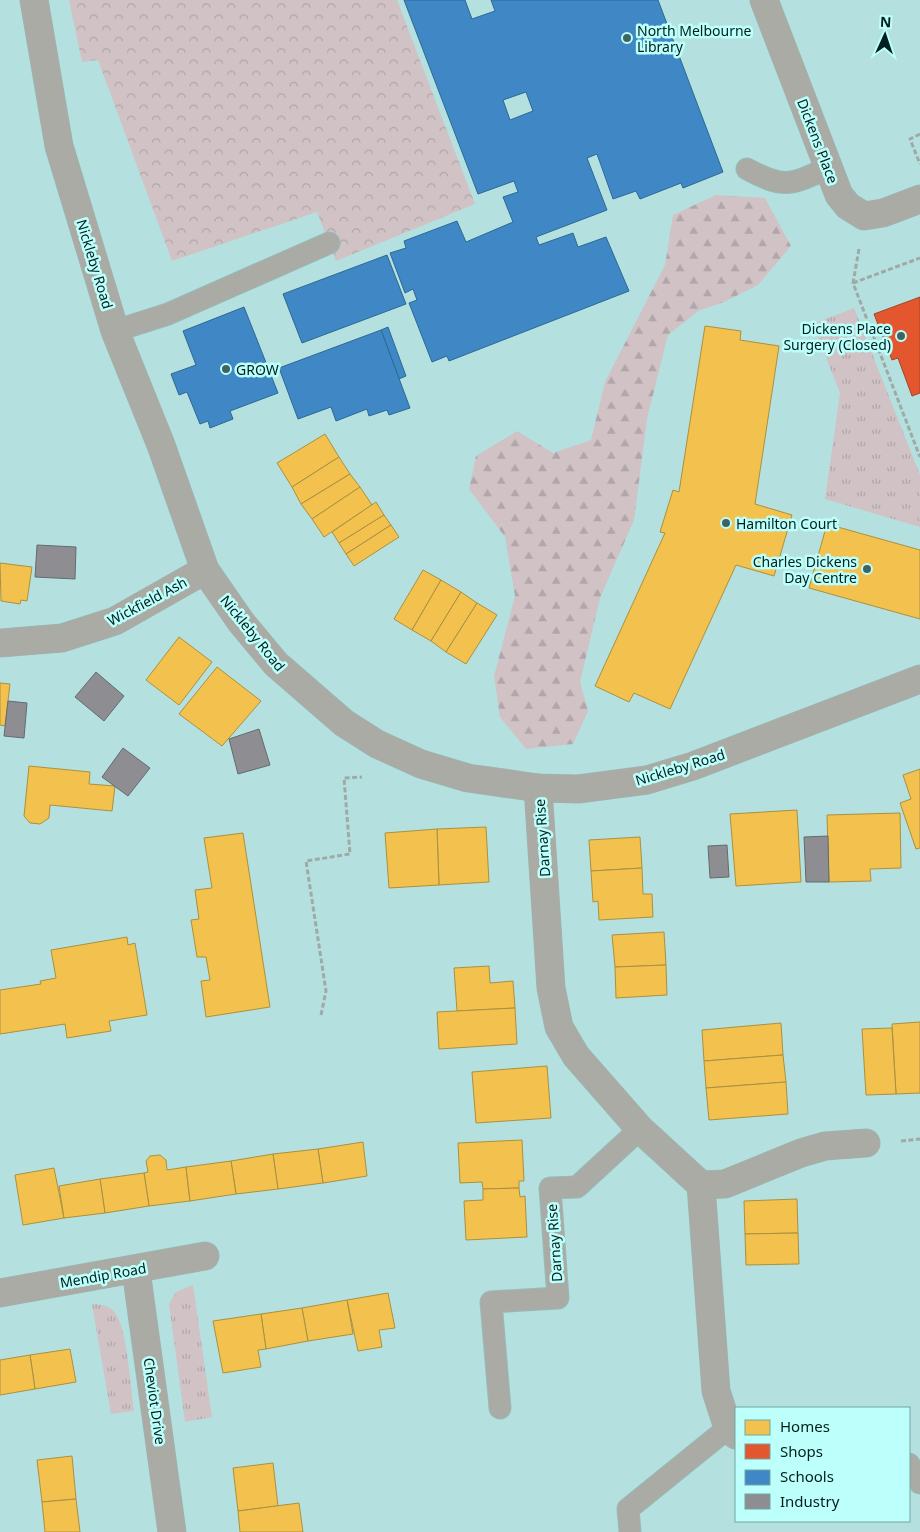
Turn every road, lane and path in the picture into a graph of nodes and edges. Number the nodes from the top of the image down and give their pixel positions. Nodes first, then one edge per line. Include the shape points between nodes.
1 (34, 0) edge
2 (764, 0) edge
3 (920, 134) edge
4 (920, 164) edge
5 (828, 168) junction
6 (747, 169) dead end
7 (920, 199) edge
8 (329, 243) dead end
9 (920, 258) edge
10 (115, 332) junction
11 (920, 458) edge
12 (205, 570) junction
13 (0, 644) edge
14 (920, 679) edge
15 (377, 744) junction
16 (538, 788) junction
17 (321, 1015) dead end
18 (640, 1128) junction
19 (866, 1143) dead end
20 (701, 1185) junction
21 (205, 1256) dead end
22 (136, 1270) junction
23 (0, 1294) edge
24 (500, 1408) dead end
25 (732, 1431) edge
26 (910, 1466) edge
27 (920, 1483) edge
28 (172, 1532) edge
29 (630, 1532) edge

1 - 10 street, Nickleby Road via 59,146
2 - 5 street, Dickens Place
3 - 4 path via 910,140
5 - 6 lane via 788,183 772,181
5 - 7 street, Dickens Place via 839,195 848,206 864,216 883,213
8 - 10 lane via 168,314
9 - 11 path via 853,283
10 - 12 street, Nickleby Road via 162,445
12 - 13 street, Wickfield Ash via 115,620 62,638
12 - 15 street, Nickleby Road via 241,622 276,664 344,723
14 - 16 street, Nickleby Road via 693,766 646,780 578,789
15 - 16 street, Nickleby Road via 421,764 468,778
15 - 17 path via 368,776 344,778 350,854 306,861 326,991
16 - 18 street, Darnay Rise via 551,988 560,1027 576,1056
18 - 20 street, Darnay Rise
18 - 24 lane, Darnay Rise via 577,1187 550,1188 558,1298 491,1302
19 - 20 street via 825,1146 725,1184
20 - 25 street via 716,1391
21 - 22 street, Mendip Road
22 - 23 street, Mendip Road
22 - 28 street, Cheviot Drive
25 - 29 lane via 628,1509
26 - 27 lane

